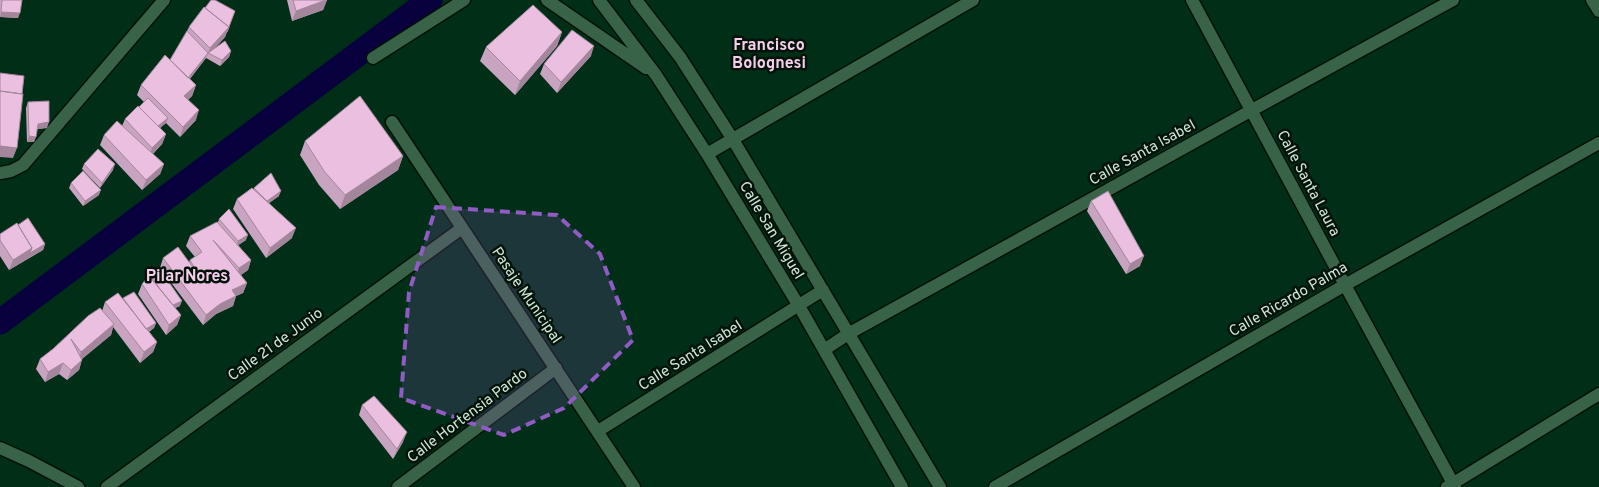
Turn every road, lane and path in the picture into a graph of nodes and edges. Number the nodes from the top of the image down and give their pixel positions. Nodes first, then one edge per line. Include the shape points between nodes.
1 (164, 0) edge
2 (464, 0) edge
3 (547, 0) edge
4 (599, 0) edge
5 (636, 0) edge
6 (973, 0) edge
7 (1192, 0) edge
8 (1453, 0) edge
9 (1592, 0) edge
10 (1599, 11) edge
11 (373, 58) dead end
12 (656, 75) junction
13 (1252, 110) junction
14 (392, 122) dead end
15 (732, 138) junction
16 (1599, 142) edge
17 (708, 154) junction
18 (0, 173) edge
19 (462, 228) junction
20 (1345, 285) junction
21 (823, 290) junction
22 (799, 306) junction
23 (848, 334) junction
24 (824, 350) junction
25 (556, 368) junction
26 (1599, 394) edge
27 (598, 431) junction
28 (0, 448) edge
29 (1452, 486) edge
30 (78, 487) edge
31 (107, 487) edge
32 (398, 487) edge
33 (634, 487) edge
34 (902, 487) edge
35 (940, 487) edge
36 (995, 487) edge

1 - 18 street via 23,165
2 - 11 street
3 - 12 street
4 - 12 street, Calle San Miguel
5 - 15 street, Calle San Miguel via 680,58
6 - 15 street
7 - 13 street, Calle Santa Laura
8 - 13 street, Calle Santa Isabel
9 - 10 street
12 - 17 street, Calle San Miguel
13 - 20 street, Calle Santa Laura
13 - 23 street, Calle Santa Isabel
14 - 19 street, Pasaje Municipal
15 - 17 street
15 - 21 street, Calle San Miguel
16 - 20 street, Calle Ricardo Palma
17 - 22 street, Calle San Miguel
19 - 25 street, Pasaje Municipal
19 - 31 street, Calle 21 de Junio
20 - 29 street, Calle Santa Laura
20 - 36 street, Calle Ricardo Palma
21 - 22 street, Calle Santa Isabel
21 - 23 street, Calle San Miguel
22 - 24 street, Calle San Miguel
22 - 27 street, Calle Santa Isabel
23 - 24 street, Calle Santa Isabel
23 - 35 street, Calle San Miguel
24 - 34 street, Calle San Miguel
25 - 27 street, Pasaje Municipal
25 - 32 street, Calle Hortensia Pardo
26 - 29 street
27 - 33 street, Pasaje Municipal
28 - 30 street

